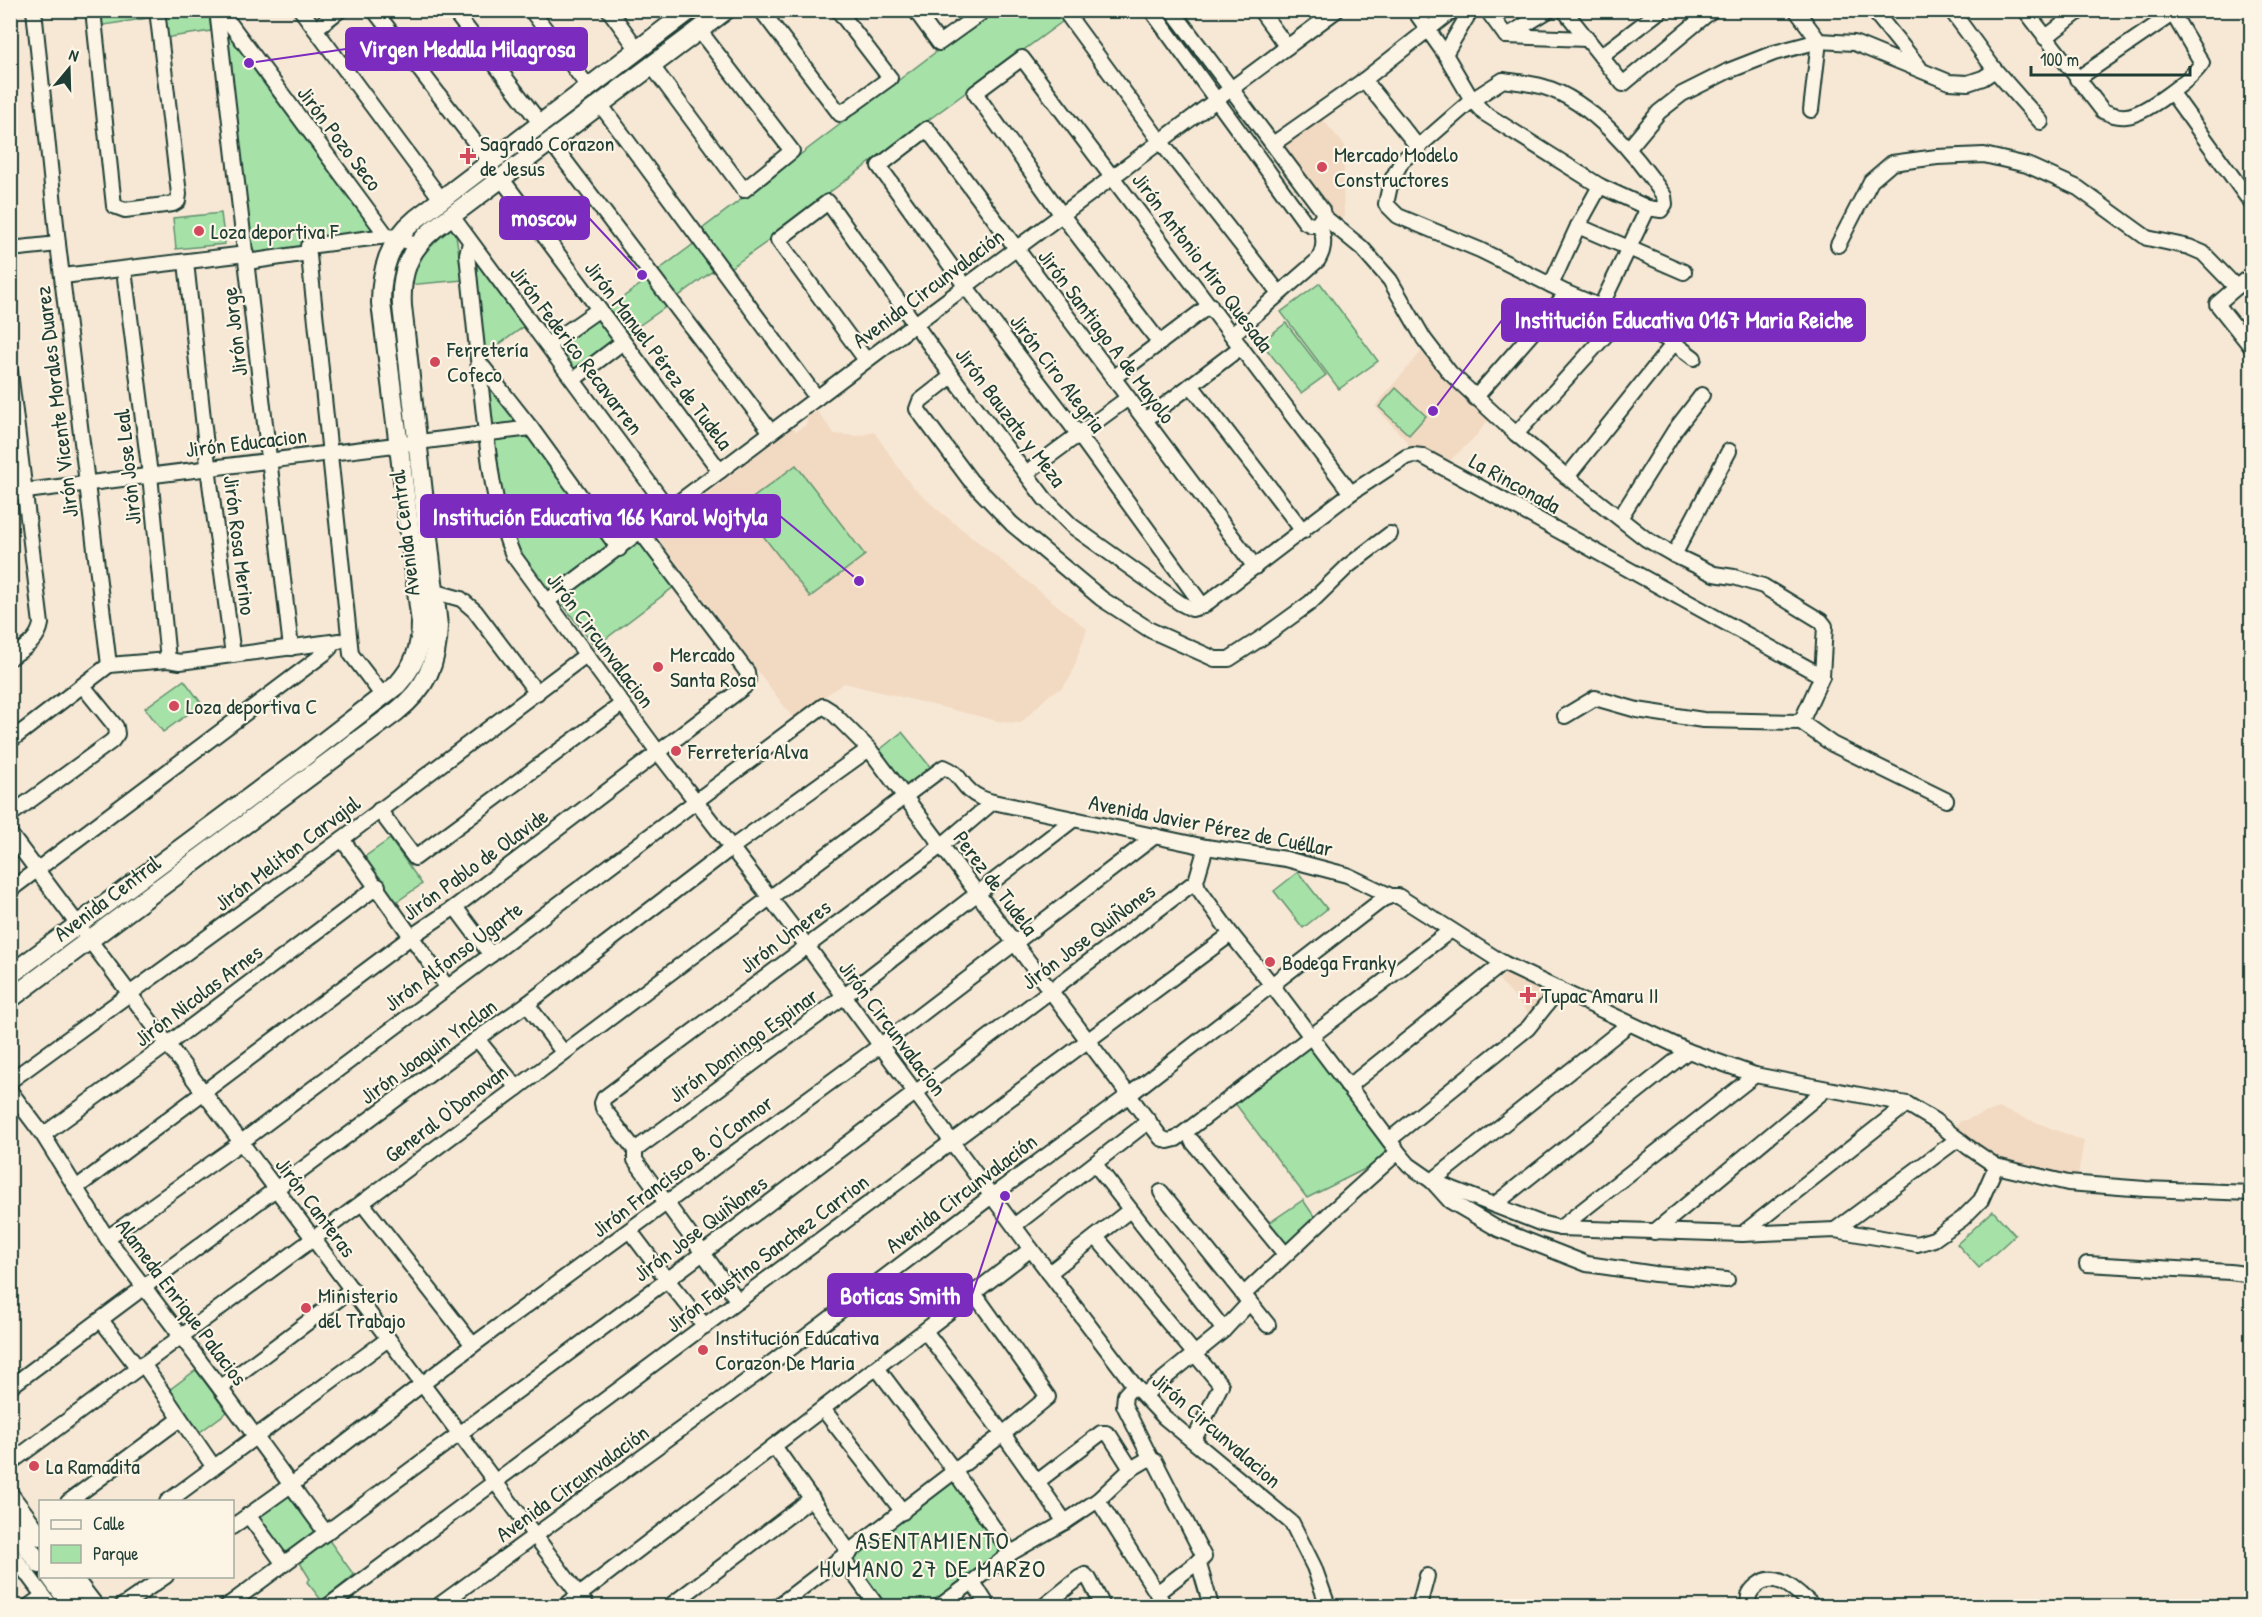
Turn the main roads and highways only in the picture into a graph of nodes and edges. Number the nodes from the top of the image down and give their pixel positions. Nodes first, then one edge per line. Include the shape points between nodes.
1 (726, 10) edge
2 (686, 12) edge
3 (300, 760) junction
4 (312, 776) junction
5 (10, 975) edge
6 (10, 999) edge
7 (10, 1496) edge
8 (24, 1534) edge
9 (39, 1562) edge
10 (51, 1578) edge
11 (73, 1578) edge
12 (72, 1606) edge
13 (94, 1606) edge

1 - 4 main road, Avenida Central via 451,215 425,236 407,262 401,288 436,592 438,645 434,664 419,691
2 - 3 main road, Avenida Central via 393,236 381,285 381,303 421,638 409,672
3 - 4 main road
3 - 5 main road, Avenida Central
4 - 6 main road, Avenida Central
7 - 8 main road
8 - 9 main road
10 - 12 main road
11 - 13 main road

